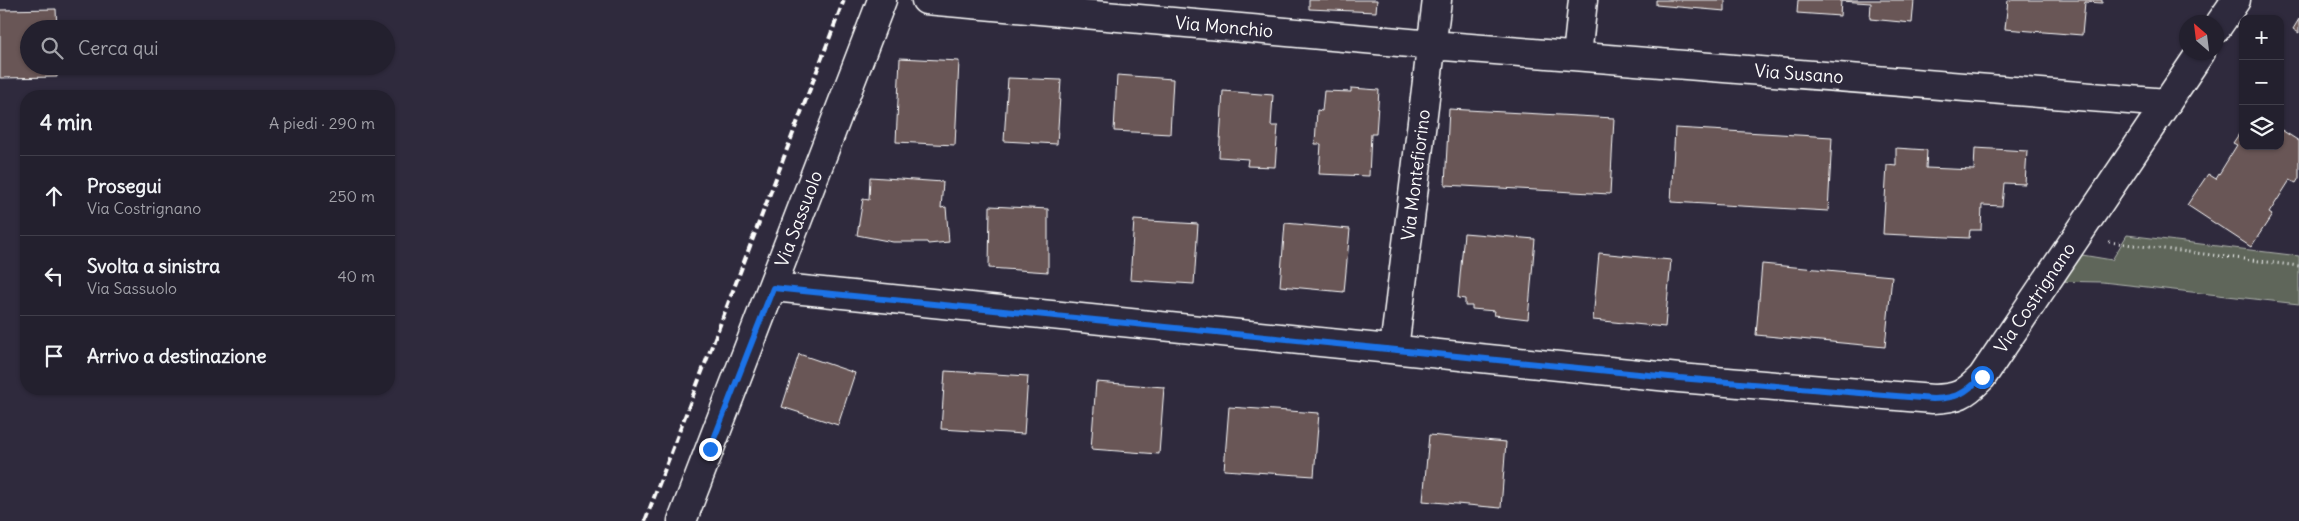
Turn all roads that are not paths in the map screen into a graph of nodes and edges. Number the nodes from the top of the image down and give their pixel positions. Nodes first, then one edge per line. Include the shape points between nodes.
1 (882, 0) edge
2 (926, 0) edge
3 (1437, 0) edge
4 (1583, 0) edge
5 (2236, 0) edge
6 (2224, 17) edge
7 (1432, 45) junction
8 (1577, 56) junction
9 (2196, 60) edge
10 (2167, 103) junction
11 (773, 288) junction
12 (1394, 349) junction
13 (682, 521) edge

1 - 11 street, Via Sassuolo
2 - 7 street, Via Monchio
3 - 7 street, Via Montefiorino
4 - 8 street
5 - 6 street
7 - 8 street, Via Susano
7 - 12 street, Via Montefiorino
8 - 10 street, Via Susano
9 - 10 street
10 - 12 street, Via Costrignano via 1982,377 1966,392 1952,398 1679,378
11 - 12 street, Via Costrignano
11 - 13 street, Via Sassuolo

